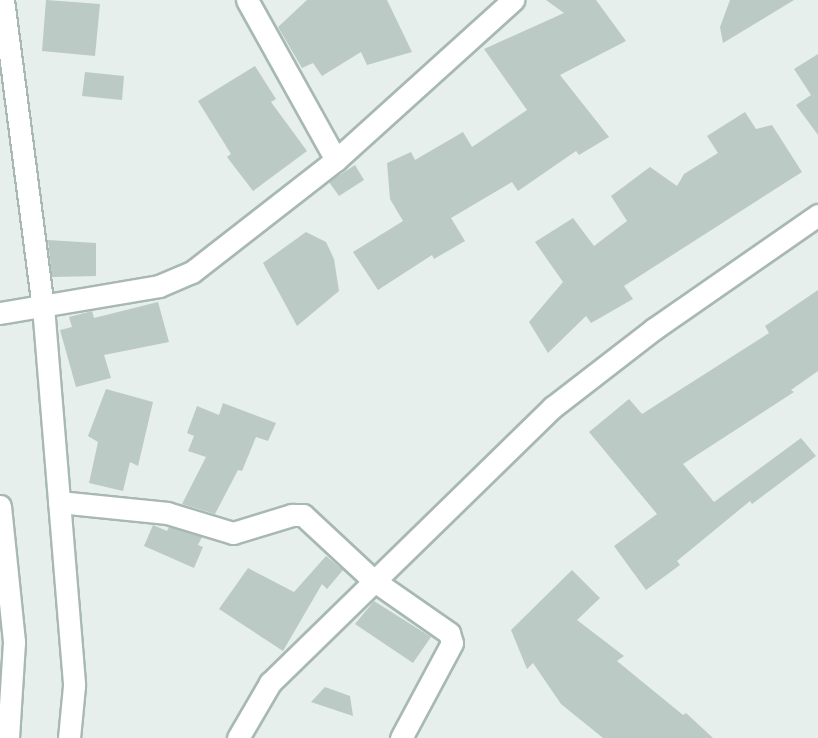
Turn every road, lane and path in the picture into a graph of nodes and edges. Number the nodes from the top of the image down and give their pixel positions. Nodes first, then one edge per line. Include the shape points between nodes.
1 (3, 0) edge
2 (247, 0) edge
3 (513, 0) edge
4 (336, 160) junction
5 (818, 215) edge
6 (43, 306) junction
7 (0, 313) edge
8 (59, 502) junction
9 (0, 506) edge
10 (373, 580) junction
11 (8, 738) edge
12 (69, 738) edge
13 (238, 738) edge
14 (401, 738) edge

1 - 6 street
2 - 4 street
3 - 4 street
4 - 6 street via 192,272 159,286
5 - 10 street via 654,329 553,407
6 - 7 street
6 - 8 street
8 - 10 street via 167,513 233,533 292,514 303,515
8 - 12 street via 74,686
9 - 11 street via 14,642
10 - 13 street via 270,683
10 - 14 street via 450,633 452,643

